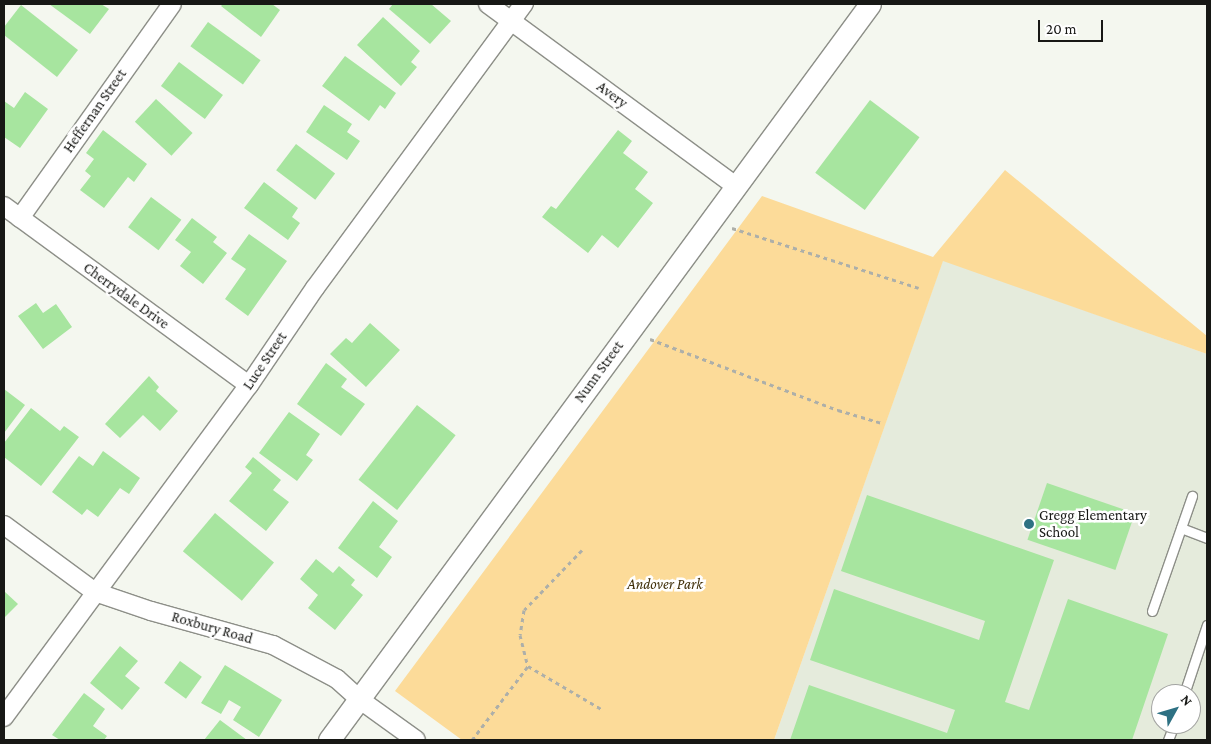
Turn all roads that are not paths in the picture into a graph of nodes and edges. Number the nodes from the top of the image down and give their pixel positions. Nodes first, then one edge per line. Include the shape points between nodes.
1 (172, 4) edge
2 (488, 4) edge
3 (524, 4) edge
4 (870, 4) edge
5 (511, 22) junction
6 (736, 186) junction
7 (4, 206) edge
8 (20, 218) junction
9 (249, 385) junction
10 (1192, 496) dead end
11 (4, 525) edge
12 (1181, 528) junction
13 (1207, 538) edge
14 (95, 592) junction
15 (1152, 611) dead end
16 (1207, 625) edge
17 (1187, 684) edge
18 (360, 699) junction
19 (4, 716) edge
20 (329, 740) edge
21 (416, 740) edge

1 - 8 street, Heffernan Street
2 - 5 street, Avery
3 - 5 street, Luce Street
4 - 6 street, Nunn Street
5 - 6 street, Avery
5 - 9 street, Luce Street via 315,288
6 - 18 street, Nunn Street
7 - 8 street, Cherrydale Drive
8 - 9 street, Cherrydale Drive
9 - 14 street, Luce Street
10 - 12 lane
11 - 14 street, Roxbury Road
12 - 13 lane
12 - 15 lane
14 - 18 street, Roxbury Road via 273,646 337,679
14 - 19 street, Luce Street
16 - 17 lane
18 - 20 street, Nunn Street
18 - 21 street, Roxbury Road

